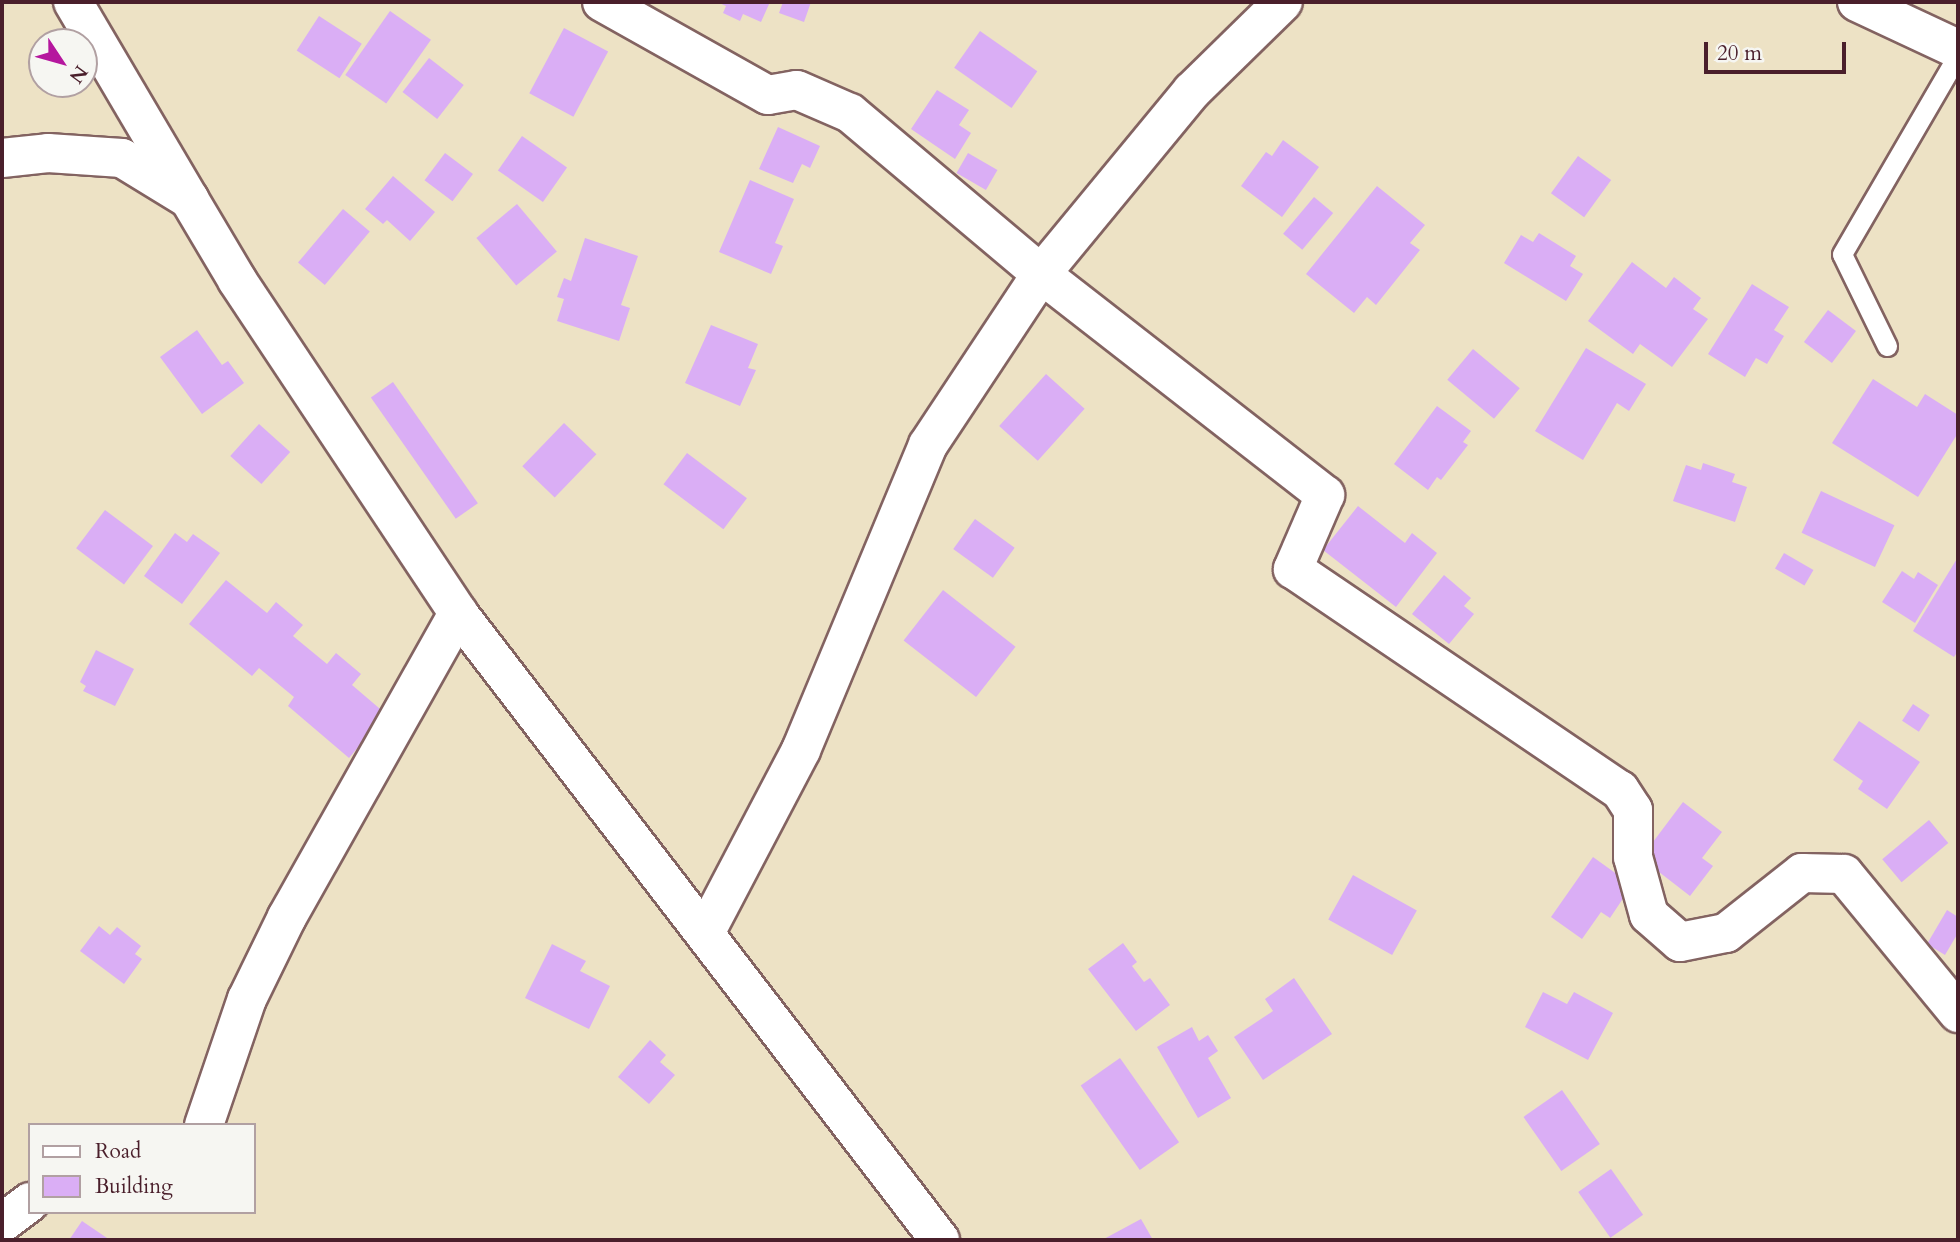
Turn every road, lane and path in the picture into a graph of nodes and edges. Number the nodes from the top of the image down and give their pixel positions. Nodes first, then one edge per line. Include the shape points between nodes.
1 (73, 2) edge
2 (602, 2) edge
3 (1283, 2) edge
4 (1857, 2) edge
5 (1958, 48) edge
6 (1958, 55) edge
7 (2, 158) edge
8 (189, 200) junction
9 (1041, 274) junction
10 (1887, 346) dead end
11 (458, 613) junction
12 (705, 933) junction
13 (1958, 1013) edge
14 (205, 1123) edge
15 (28, 1204) edge
16 (2, 1223) edge
17 (940, 1240) edge

1 - 8 street
2 - 9 street via 768,95 797,90 850,113
3 - 9 street via 1192,91
4 - 5 street
6 - 10 lane via 1842,254
7 - 8 street via 48,153 122,158
8 - 11 street via 244,291
9 - 12 street via 928,445 802,750
9 - 13 street via 1325,495 1293,569 1620,790 1633,810 1633,856 1648,915 1681,942 1726,933 1802,873 1844,874
11 - 12 street
11 - 14 street via 287,917 247,999
12 - 17 street
15 - 16 street

